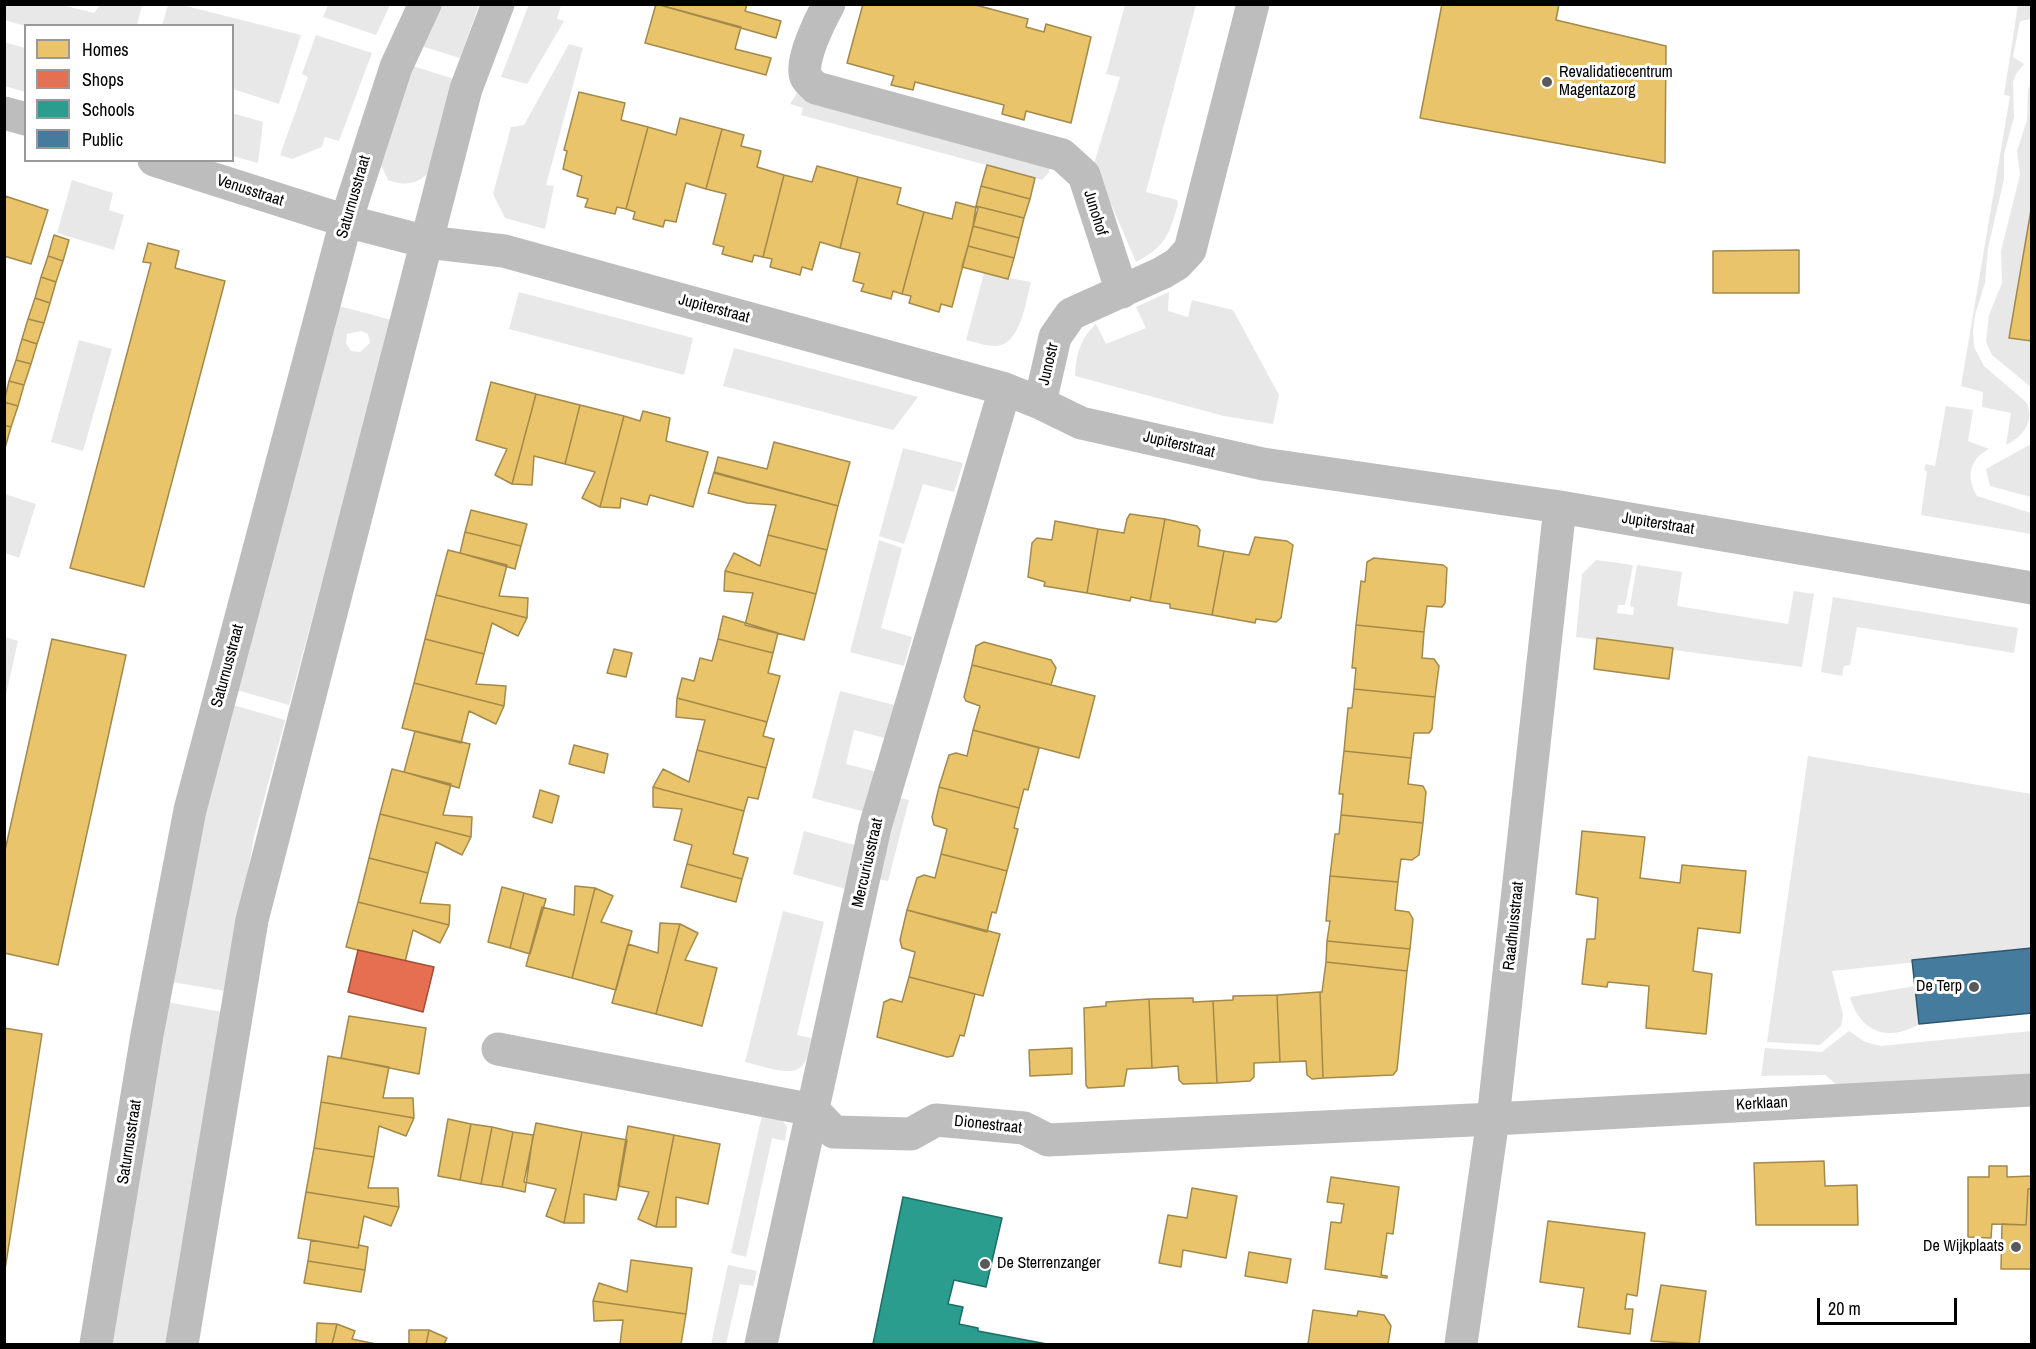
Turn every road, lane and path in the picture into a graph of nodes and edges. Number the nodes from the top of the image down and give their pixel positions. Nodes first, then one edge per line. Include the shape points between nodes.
1 (425, 4) edge
2 (498, 4) edge
3 (829, 4) edge
4 (1253, 4) edge
5 (4, 113) edge
6 (24, 118) edge
7 (160, 162) edge
8 (346, 221) junction
9 (427, 242) junction
10 (1122, 292) junction
11 (1005, 389) junction
12 (1040, 403) junction
13 (1560, 507) junction
14 (2031, 588) edge
15 (498, 1049) dead end
16 (2031, 1090) edge
17 (813, 1110) junction
18 (1493, 1119) junction
19 (96, 1344) edge
20 (182, 1344) edge
21 (761, 1344) edge
22 (1461, 1344) edge

1 - 8 street, Saturnusstraat via 393,76
2 - 9 street via 466,89
3 - 10 street, Junohof via 804,66 806,77 816,88 1062,155 1084,175
4 - 10 street via 1190,250 1177,264
5 - 6 street
7 - 8 street, Venusstraat
8 - 9 street, Jupiterstraat
8 - 19 street, Saturnusstraat via 190,810 147,1035
9 - 11 street, Jupiterstraat via 504,251
9 - 20 street via 252,920
10 - 12 street, Junostr via 1071,314 1055,337
11 - 12 street, Jupiterstraat
11 - 17 street, Mercuriusstraat via 875,827
12 - 13 street, Jupiterstraat via 1081,423 1263,464
13 - 14 street, Jupiterstraat
13 - 18 street, Raadhuisstraat
15 - 17 street
16 - 18 street, Kerklaan
17 - 18 street, Dionestraat via 834,1132 911,1134 936,1120 1024,1128 1048,1140
17 - 21 street, Mercuriusstraat
18 - 22 street, Raadhuisstraat

